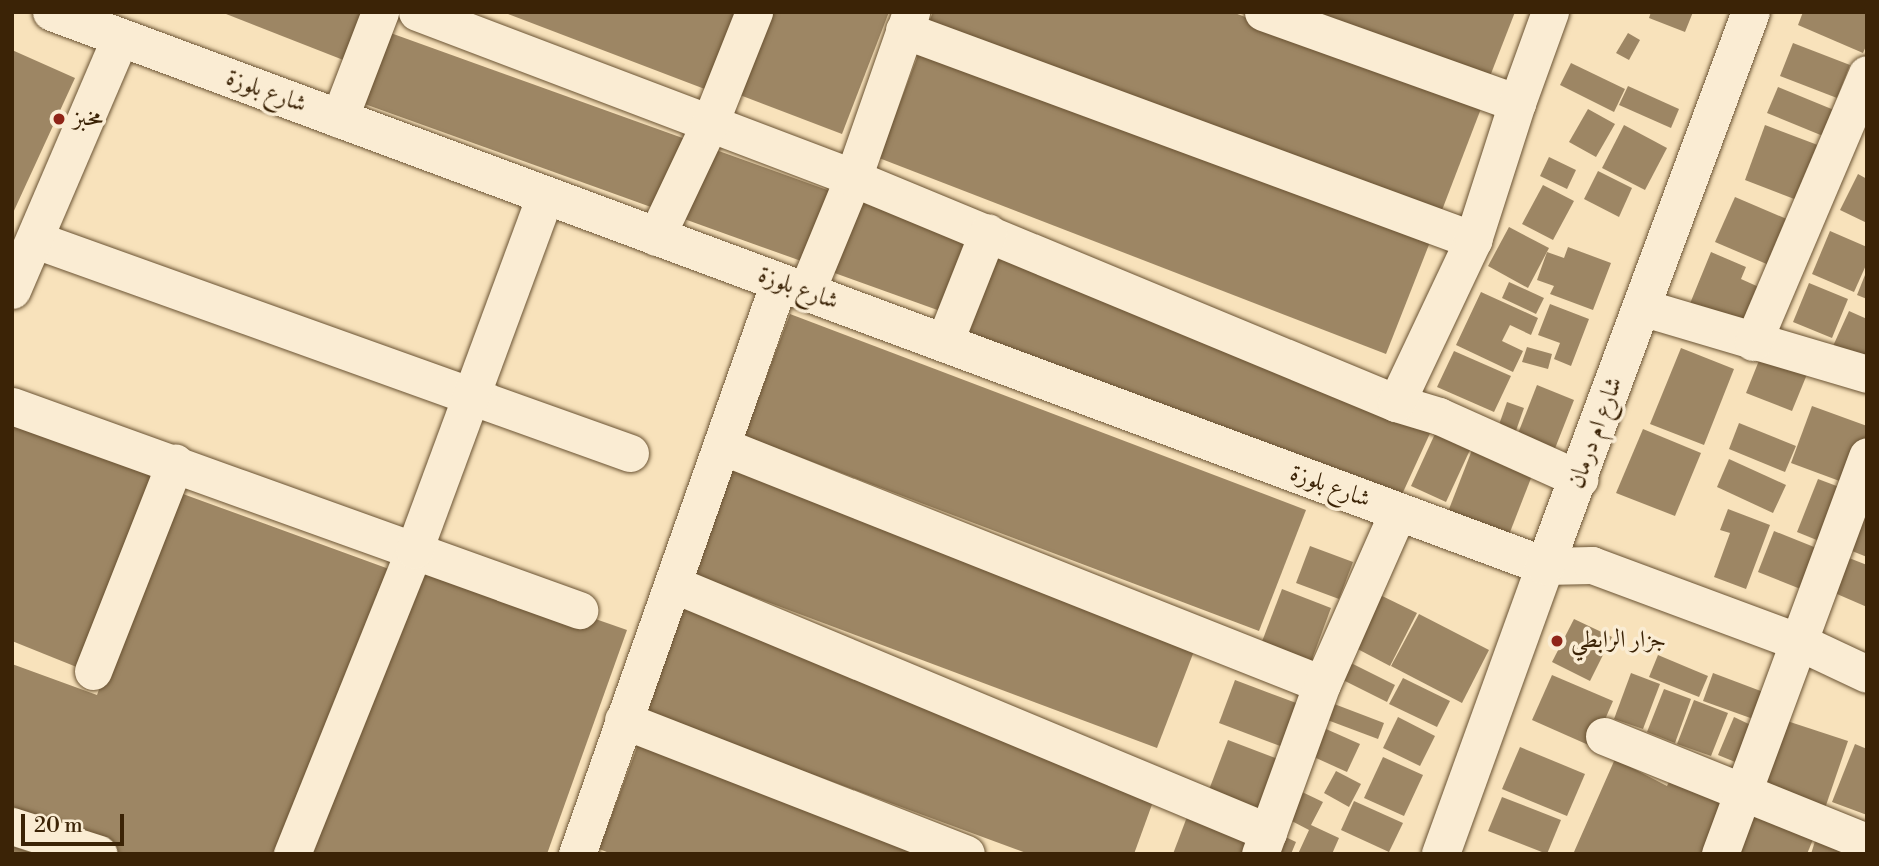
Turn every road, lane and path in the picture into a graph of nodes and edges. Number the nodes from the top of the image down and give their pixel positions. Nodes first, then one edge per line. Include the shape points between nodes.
1 (52, 12) edge
2 (380, 12) edge
3 (417, 12) edge
4 (754, 12) edge
5 (1263, 12) edge
6 (1550, 12) edge
7 (1751, 12) edge
8 (907, 21) edge
9 (115, 28) edge
10 (1867, 74) edge
11 (1517, 103) junction
12 (339, 119) junction
13 (709, 125) junction
14 (853, 178) junction
15 (545, 195) junction
16 (988, 232) junction
17 (656, 237) junction
18 (36, 240) junction
19 (1473, 240) junction
20 (792, 287) junction
21 (12, 290) edge
22 (1641, 307) junction
23 (1753, 342) junction
24 (944, 343) junction
25 (1867, 374) edge
26 (469, 395) junction
27 (1396, 403) junction
28 (12, 406) edge
29 (722, 446) junction
30 (630, 453) dead end
31 (1867, 456) edge
32 (175, 463) junction
33 (1579, 479) junction
34 (1398, 512) junction
35 (414, 550) junction
36 (1545, 566) junction
37 (673, 584) junction
38 (579, 610) dead end
39 (1799, 642) junction
40 (93, 671) dead end
41 (1867, 674) edge
42 (1322, 684) junction
43 (623, 720) junction
44 (1604, 736) dead end
45 (1742, 792) junction
46 (12, 825) edge
47 (1867, 842) edge
48 (1264, 843) edge
49 (92, 853) edge
50 (292, 854) edge
51 (577, 854) edge
52 (967, 854) edge
53 (1441, 854) edge
54 (1720, 854) edge

1 - 9 street, شارع بلوزة
2 - 12 street
3 - 13 street
4 - 13 street
5 - 11 street
6 - 11 street
7 - 22 street, شارع ام درمان
8 - 14 street
8 - 19 street
9 - 12 street, شارع بلوزة
9 - 18 street
10 - 23 street
11 - 19 street
12 - 15 street, شارع بلوزة
13 - 14 street
13 - 17 street
14 - 16 street
14 - 20 street
15 - 17 street, شارع بلوزة
15 - 26 street
16 - 24 street
16 - 27 street
17 - 20 street, شارع بلوزة
18 - 21 street
18 - 26 street
19 - 27 street
20 - 24 street, شارع بلوزة
20 - 29 street
22 - 23 street
22 - 33 street, شارع ام درمان
23 - 25 street
24 - 34 street, شارع بلوزة
26 - 30 street
26 - 35 street
27 - 33 street via 1439,416
28 - 32 street
29 - 37 street
29 - 42 street
31 - 39 street
32 - 35 street
32 - 40 street
33 - 36 street, شارع ام درمان
34 - 36 street, شارع بلوزة
34 - 42 street
35 - 38 street
35 - 50 street
36 - 39 street via 1592,565
36 - 53 street, شارع ام درمان
37 - 43 street
37 - 48 street
39 - 41 street
39 - 45 street
42 - 48 street
43 - 51 street
43 - 52 street
44 - 45 street
45 - 47 street
45 - 54 street
46 - 49 street

